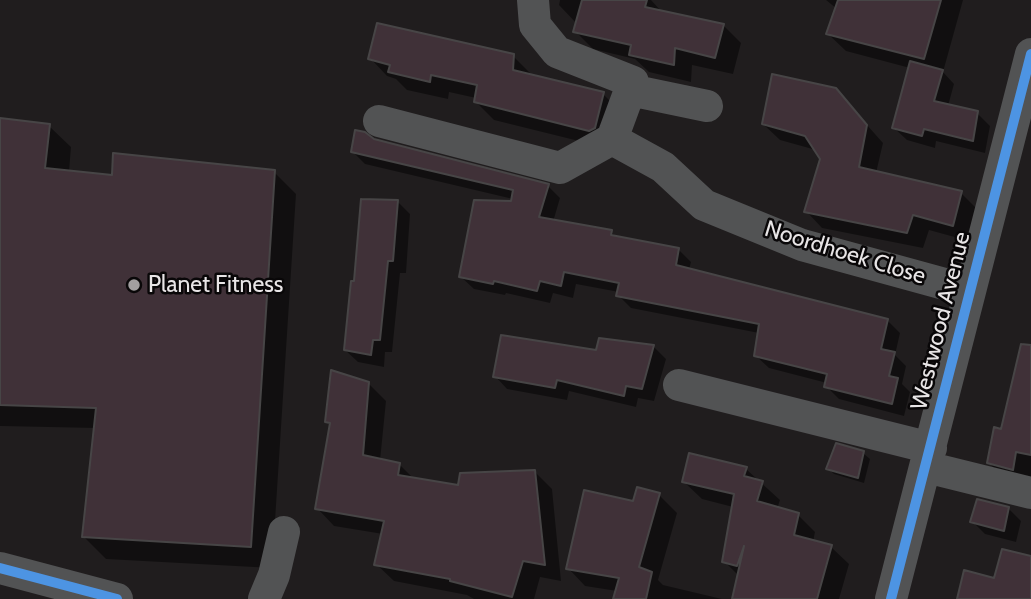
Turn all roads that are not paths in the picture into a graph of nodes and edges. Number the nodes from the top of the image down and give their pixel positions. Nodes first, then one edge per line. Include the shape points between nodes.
1 (533, 0) edge
2 (1030, 60) edge
3 (630, 90) junction
4 (707, 106) dead end
5 (379, 121) dead end
6 (612, 139) junction
7 (970, 291) junction
8 (679, 385) dead end
9 (928, 457) junction
10 (1031, 493) edge
11 (284, 532) dead end
12 (0, 568) edge
13 (117, 599) edge
14 (264, 599) edge
15 (891, 599) edge

1 - 3 street via 535,25 557,52 633,82
2 - 7 street, Westwood Avenue
3 - 4 street
3 - 6 street
5 - 6 street via 559,168
6 - 7 street, Noordhoek Close via 663,167 704,205 803,245
7 - 9 street, Westwood Avenue
8 - 9 street
9 - 10 street
9 - 15 street, Westwood Avenue
11 - 14 street
12 - 13 street

